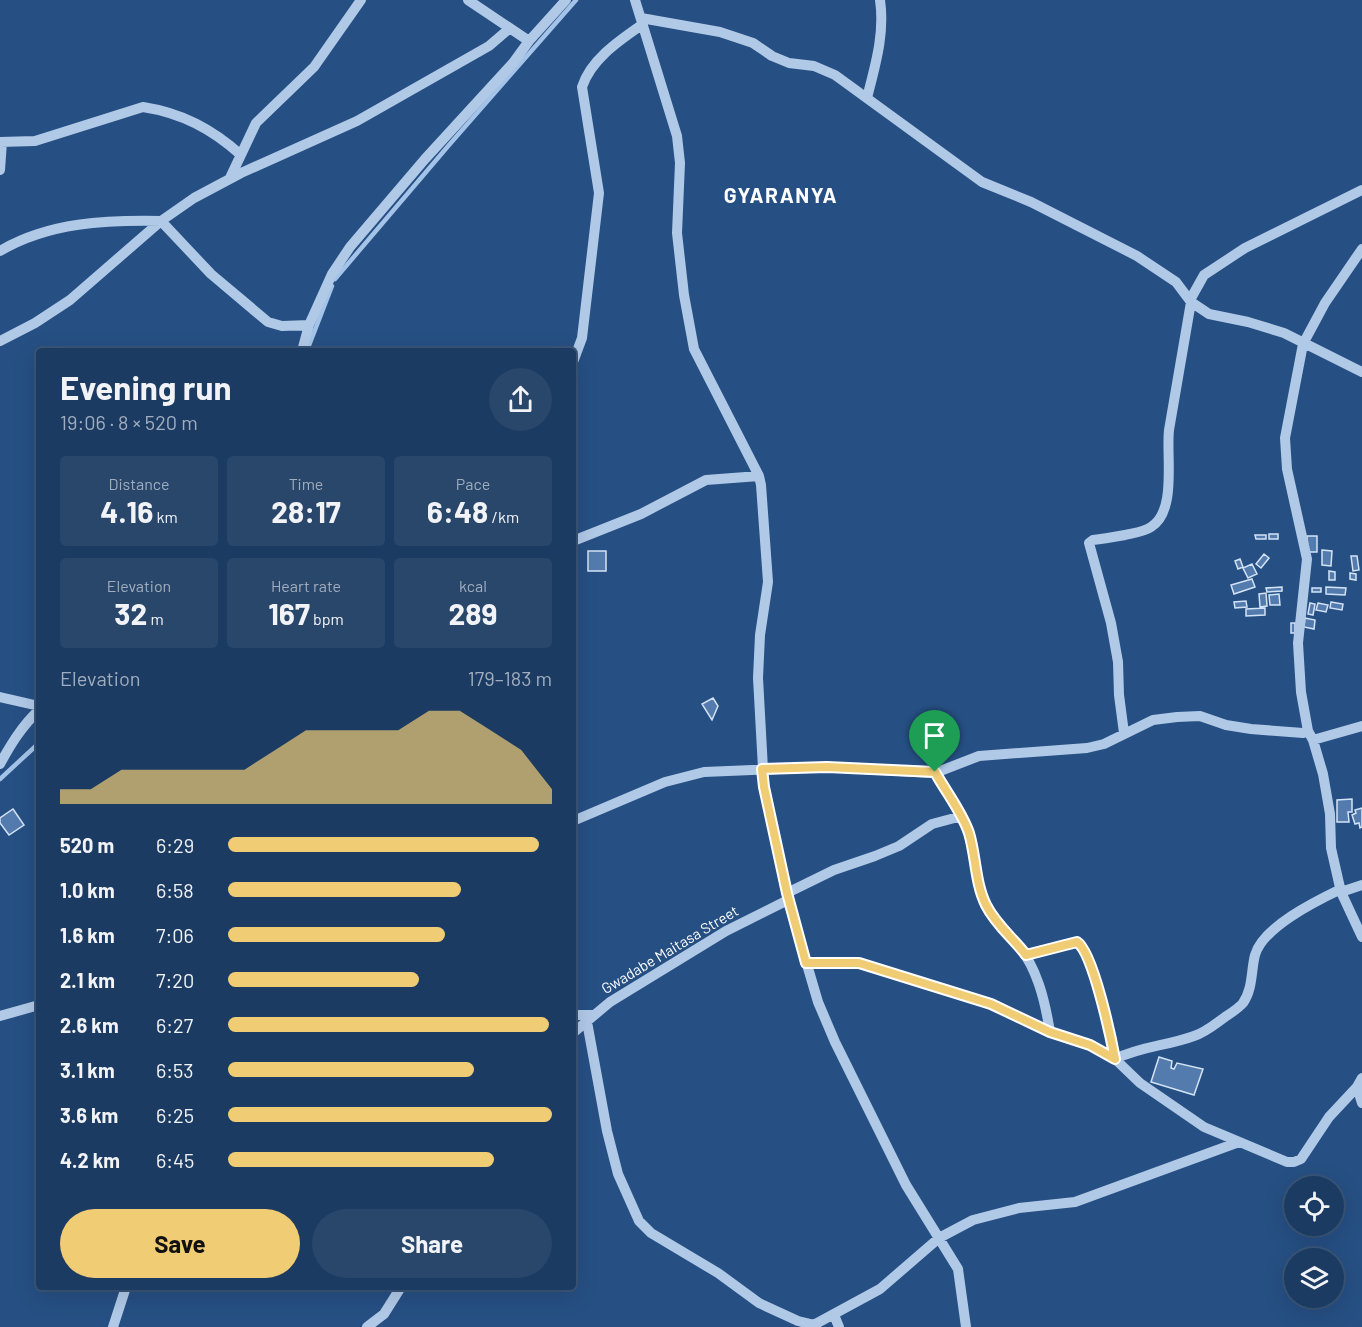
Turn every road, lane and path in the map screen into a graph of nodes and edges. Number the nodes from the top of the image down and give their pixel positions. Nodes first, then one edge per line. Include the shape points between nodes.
1 (361, 0) edge
2 (468, 0) edge
3 (566, 0) edge
4 (635, 0) edge
5 (880, 0) edge
6 (642, 21) junction
7 (510, 28) junction
8 (529, 41) junction
9 (867, 98) junction
10 (1, 142) edge
11 (241, 155) junction
12 (0, 170) edge
13 (230, 178) junction
14 (1362, 190) edge
15 (161, 221) junction
16 (0, 248) edge
17 (1362, 249) edge
18 (1190, 301) junction
19 (309, 325) junction
20 (0, 341) edge
21 (1303, 344) junction
22 (303, 348) edge
23 (576, 354) edge
24 (1362, 372) edge
25 (759, 476) junction
26 (576, 540) edge
27 (0, 697) edge
28 (36, 707) edge
29 (36, 711) edge
30 (1362, 726) edge
31 (1124, 733) junction
32 (1311, 735) junction
33 (0, 764) edge
34 (762, 769) junction
35 (935, 772) junction
36 (962, 816) junction
37 (576, 820) edge
38 (1362, 885) edge
39 (1341, 890) junction
40 (787, 897) junction
41 (1362, 937) edge
42 (1026, 955) junction
43 (806, 963) junction
44 (36, 1006) edge
45 (0, 1016) edge
46 (576, 1016) edge
47 (590, 1019) junction
48 (576, 1031) edge
49 (1050, 1032) junction
50 (1115, 1059) junction
51 (1360, 1082) edge
52 (1362, 1102) edge
53 (1239, 1142) junction
54 (939, 1238) junction
55 (125, 1290) edge
56 (399, 1290) edge
57 (834, 1315) junction
58 (813, 1326) edge
59 (113, 1327) edge
60 (367, 1327) edge
61 (839, 1327) edge
62 (966, 1327) edge

1 - 11 street via 314,67 256,123
2 - 7 street
3 - 8 street
4 - 6 street
5 - 9 street via 881,43
6 - 9 street via 720,32 753,43 789,63 814,66 835,75
6 - 23 street via 611,47 584,78 582,87 599,193 582,338
6 - 25 street via 677,136 677,233 694,349
7 - 8 street
7 - 13 street via 489,46 357,121
8 - 19 street via 350,247 332,274
9 - 18 street via 982,182 1031,202 1137,256 1176,282
10 - 11 street via 34,141 143,107 198,124 220,136
10 - 12 street
11 - 13 street
13 - 15 street
14 - 18 street via 1245,248 1204,275
15 - 16 street via 77,224
15 - 19 street via 211,274 268,322
15 - 20 street via 70,300
17 - 21 street
18 - 21 street via 1209,314 1284,333
18 - 31 street via 1169,430 1168,497 1164,513 1149,529 1089,543 1111,623
19 - 22 street
21 - 24 street
21 - 32 street via 1285,438 1287,469 1307,559 1298,643 1301,692
25 - 26 street via 706,480 641,514
25 - 34 street via 768,582 758,678
27 - 28 street
29 - 33 street via 12,741
30 - 32 street
31 - 32 street via 1153,720 1200,716 1226,725
31 - 35 street via 1087,748 979,756
32 - 39 street via 1323,774 1331,848
34 - 35 street via 827,767
34 - 37 street via 704,772 665,782
34 - 40 street
35 - 36 street
36 - 40 street, Gwadabe Maitasa Street via 932,824 899,846 834,870
36 - 42 street via 984,903 996,923
38 - 39 street
39 - 41 street
39 - 50 street via 1299,910 1260,945 1243,1003 1206,1031
40 - 43 street
40 - 47 street, Gwadabe Maitasa Street via 610,1002
42 - 49 street
42 - 50 street via 1081,944 1109,1026
43 - 49 street via 859,963 991,1004
43 - 54 street via 835,1042 906,1185
44 - 45 street
46 - 47 street
47 - 48 street, Gwadabe Maitasa Street
47 - 58 street via 607,1131 618,1174 639,1221 651,1233 718,1273 759,1304
49 - 50 street via 1090,1045
50 - 53 street via 1140,1083 1204,1127
51 - 52 street
51 - 53 street via 1329,1117 1301,1160 1287,1161
53 - 54 street via 1075,1202 1019,1208 973,1220
54 - 57 street via 880,1289
54 - 62 street via 958,1269
55 - 59 street
56 - 60 street via 384,1314
57 - 58 street
57 - 61 street

